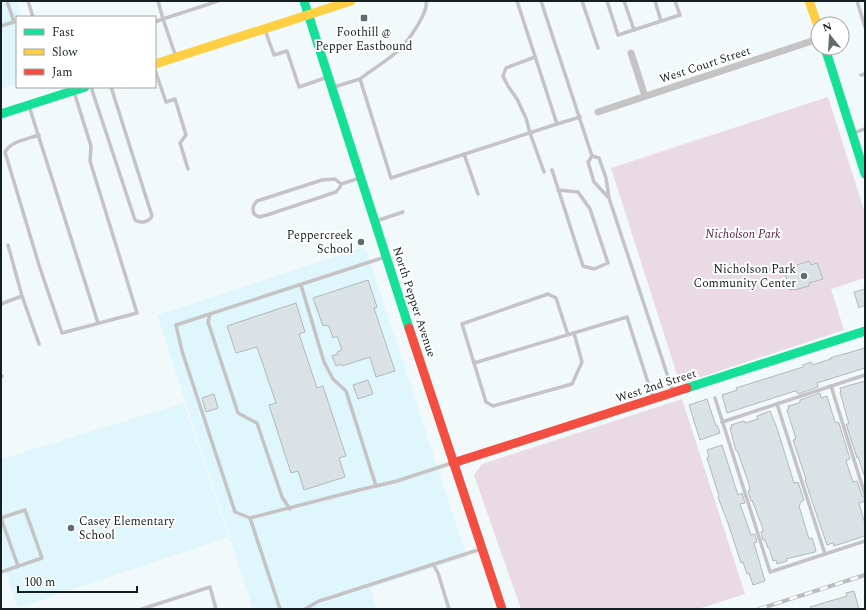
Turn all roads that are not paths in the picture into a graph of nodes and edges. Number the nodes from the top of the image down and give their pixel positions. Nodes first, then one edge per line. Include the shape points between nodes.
1 (7, 1) edge
2 (28, 1) edge
3 (158, 1) edge
4 (218, 1) edge
5 (304, 1) edge
6 (351, 1) edge
7 (426, 1) edge
8 (517, 1) edge
9 (541, 1) edge
10 (582, 1) edge
11 (607, 1) edge
12 (624, 1) edge
13 (655, 1) edge
14 (675, 1) edge
15 (809, 1) edge
16 (857, 1) edge
17 (309, 15) junction
18 (33, 16) edge
19 (814, 16) edge
20 (164, 19) junction
21 (661, 21) junction
22 (156, 22) edge
23 (1, 26) edge
24 (865, 27) edge
25 (265, 29) junction
26 (634, 30) junction
27 (810, 42) edge
28 (598, 48) dead end
29 (631, 53) dead end
30 (828, 56) edge
31 (535, 57) junction
32 (176, 58) junction
33 (156, 64) edge
34 (156, 73) edge
35 (329, 77) junction
36 (360, 79) junction
37 (82, 88) edge
38 (90, 88) edge
39 (111, 88) edge
40 (332, 88) junction
41 (73, 91) junction
42 (646, 96) junction
43 (29, 105) junction
44 (598, 112) dead end
45 (1, 114) edge
46 (580, 117) junction
47 (557, 124) junction
48 (865, 129) edge
49 (530, 133) junction
50 (852, 134) junction
51 (39, 135) junction
52 (464, 154) junction
53 (592, 156) junction
54 (188, 169) dead end
55 (552, 170) dead end
56 (544, 172) dead end
57 (865, 174) edge
58 (361, 178) junction
59 (341, 184) junction
60 (558, 190) junction
61 (478, 194) dead end
62 (609, 198) junction
63 (403, 212) dead end
64 (375, 221) junction
65 (8, 245) dead end
66 (386, 256) junction
67 (301, 285) junction
68 (22, 296) junction
69 (1, 304) edge
70 (210, 314) junction
71 (98, 323) junction
72 (865, 331) edge
73 (574, 333) junction
74 (568, 335) junction
75 (38, 344) dead end
76 (474, 363) junction
77 (865, 375) edge
78 (831, 386) junction
79 (673, 393) junction
80 (715, 398) dead end
81 (654, 399) junction
82 (777, 404) junction
83 (722, 422) junction
84 (453, 463) junction
85 (376, 486) junction
86 (865, 495) edge
87 (290, 508) junction
88 (1, 518) edge
89 (250, 518) junction
90 (865, 541) edge
91 (482, 548) junction
92 (825, 554) junction
93 (433, 564) junction
94 (18, 566) junction
95 (1, 572) edge
96 (142, 609) edge
97 (216, 609) edge
98 (280, 609) edge
99 (305, 609) edge
100 (449, 609) edge
101 (502, 609) edge

1 - 23 lane via 14,22
2 - 18 lane
3 - 20 lane
4 - 20 lane
5 - 17 main road, North Pepper Avenue
6 - 17 main road
7 - 36 lane via 421,20 399,49
8 - 31 lane
9 - 46 lane
10 - 28 lane
11 - 26 lane via 618,35
12 - 26 lane
13 - 21 lane
14 - 21 lane via 680,15
15 - 19 main road
16 - 24 lane
17 - 25 main road
17 - 35 main road, North Pepper Avenue
20 - 22 lane
20 - 32 lane
21 - 26 lane
25 - 32 main road
25 - 35 lane via 274,56 287,51 300,87
27 - 42 street, West Court Street
29 - 42 street
30 - 50 main road
31 - 47 lane
31 - 49 lane via 506,68 503,76 526,118
32 - 33 main road
34 - 54 lane via 166,102 175,100 186,135 180,143
35 - 40 main road, North Pepper Avenue
36 - 40 lane
36 - 52 lane via 391,178
37 - 41 main road
38 - 39 lane via 135,220 138,223 144,222 152,216
40 - 58 main road, North Pepper Avenue
41 - 43 main road via 59,93
41 - 71 lane via 91,146 90,161 137,313
42 - 44 street, West Court Street
43 - 45 main road
43 - 51 lane
46 - 47 lane
46 - 53 lane
47 - 49 lane
48 - 50 lane
49 - 52 lane
49 - 56 lane
50 - 57 main road
51 - 71 lane
51 - 71 lane via 14,144 4,152 39,264 62,333
52 - 61 lane
53 - 62 lane via 599,158
53 - 62 lane via 588,162 594,182
55 - 60 lane
58 - 59 lane
58 - 64 main road, North Pepper Avenue
59 - 59 lane via 335,178 322,180 257,201 252,210 259,217 267,215 336,192
60 - 60 lane via 583,266 594,269 608,263 590,209 578,192
62 - 79 lane
63 - 64 lane
64 - 66 main road, North Pepper Avenue
65 - 68 lane
66 - 67 lane
66 - 84 main road, North Pepper Avenue
67 - 70 lane
67 - 85 lane via 324,362 334,379 346,391
68 - 69 lane
68 - 75 lane
70 - 87 lane via 208,322 238,413 257,423 282,497
70 - 89 lane via 176,326 235,512
72 - 79 main road, West 2nd Street
73 - 74 lane
73 - 76 lane via 582,362 572,384 493,406 486,402
73 - 81 lane via 627,317
74 - 76 lane
74 - 76 lane via 556,298 548,294 462,324
77 - 78 lane
78 - 82 lane
78 - 86 lane
79 - 81 main road, West 2nd Street
80 - 83 lane
81 - 84 main road, West 2nd Street
82 - 83 lane
82 - 92 lane
83 - 92 lane via 770,572
84 - 85 lane
84 - 91 main road, North Pepper Avenue
85 - 87 lane
87 - 89 lane
88 - 94 lane
88 - 94 lane via 25,510 42,558
89 - 98 lane
90 - 92 lane
91 - 93 lane
91 - 101 main road, North Pepper Avenue
93 - 99 lane via 319,601
93 - 100 lane
94 - 95 lane
96 - 97 lane via 210,587

